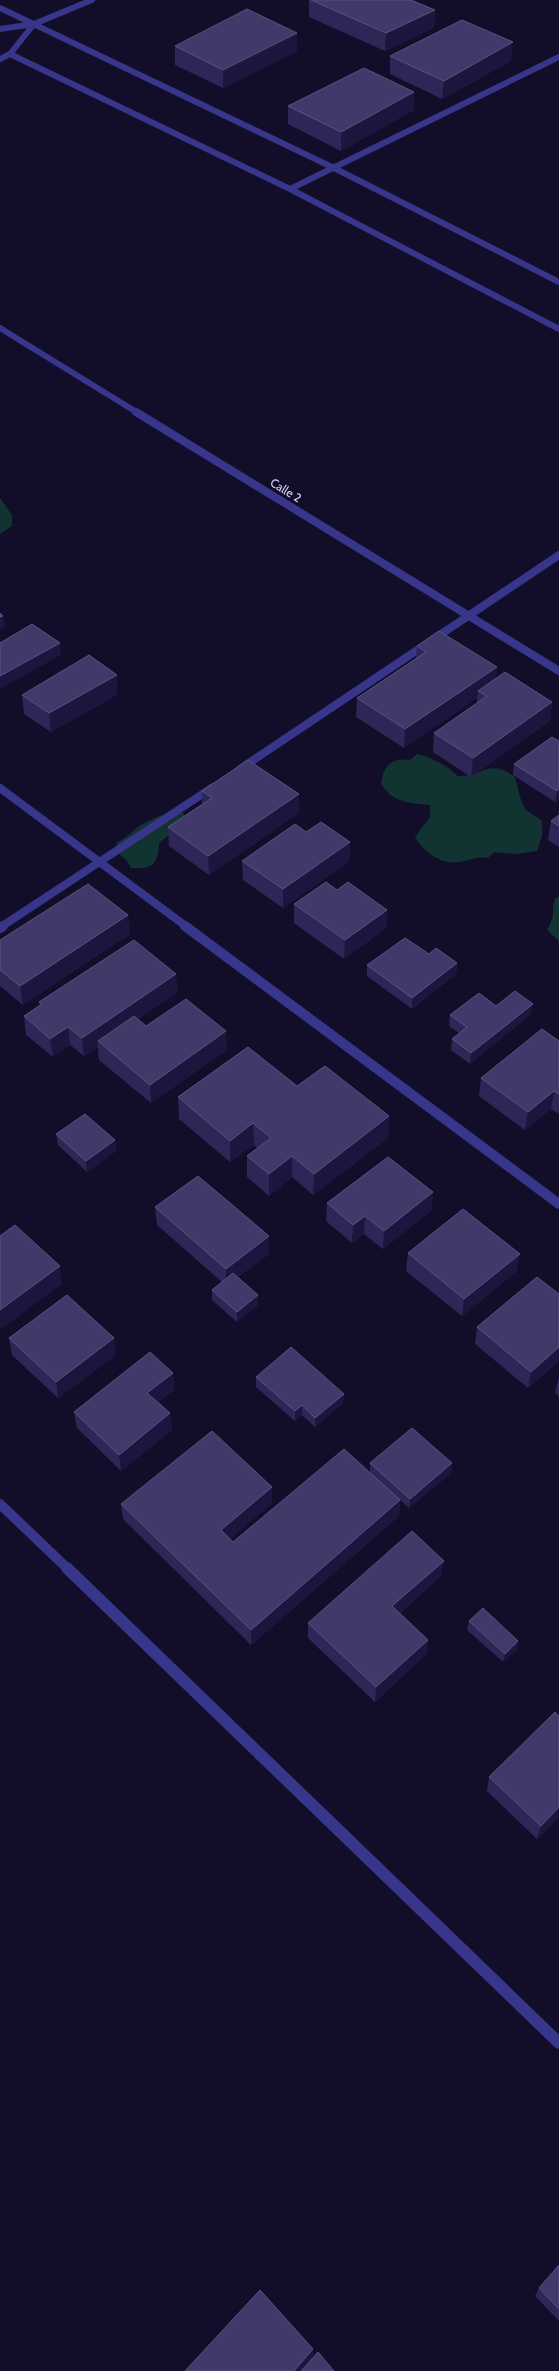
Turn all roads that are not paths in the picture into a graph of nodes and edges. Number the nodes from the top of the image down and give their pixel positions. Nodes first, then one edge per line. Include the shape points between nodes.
1 (92, 0) edge
2 (0, 8) edge
3 (34, 24) junction
4 (0, 29) edge
5 (10, 54) junction
6 (559, 57) edge
7 (0, 58) edge
8 (334, 168) junction
9 (290, 189) junction
10 (559, 282) edge
11 (0, 328) edge
12 (559, 329) edge
13 (559, 555) edge
14 (470, 617) junction
15 (559, 672) edge
16 (232, 775) edge
17 (218, 783) edge
18 (0, 788) edge
19 (99, 862) junction
20 (0, 928) edge
21 (559, 1204) edge
22 (0, 1504) edge
23 (559, 2043) edge

1 - 3 street
2 - 3 street
3 - 4 street
3 - 5 street
3 - 8 street
5 - 7 street
5 - 9 street
6 - 8 street
8 - 9 street
8 - 10 street
9 - 12 street
11 - 14 street, Calle 2
13 - 14 street
14 - 15 street, Calle 2
14 - 16 street
17 - 19 street
18 - 19 street
19 - 20 street
19 - 21 street
22 - 23 street

